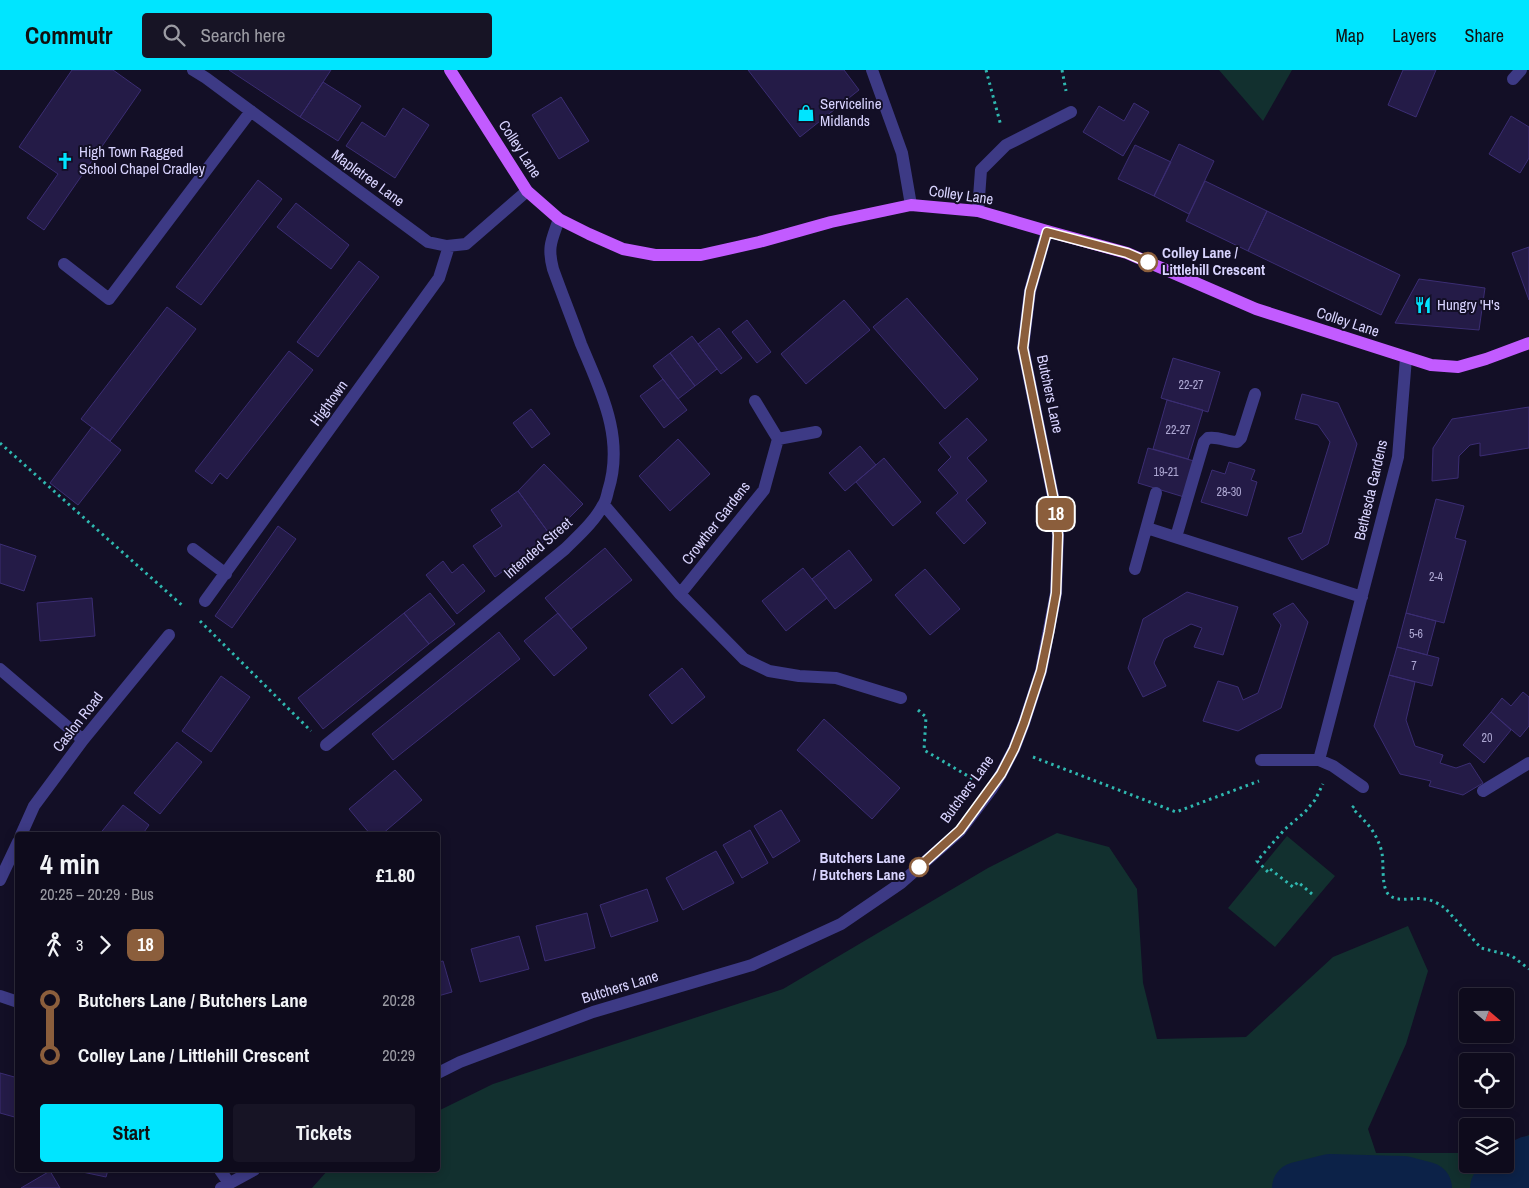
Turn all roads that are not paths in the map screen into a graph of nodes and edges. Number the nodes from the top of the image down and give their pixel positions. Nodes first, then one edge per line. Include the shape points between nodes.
1 (193, 70) edge
2 (450, 70) edge
3 (872, 70) edge
4 (251, 111) junction
5 (1070, 112) dead end
6 (527, 191) junction
7 (910, 205) junction
8 (978, 211) junction
9 (559, 219) junction
10 (1047, 232) junction
11 (449, 246) junction
12 (64, 264) dead end
13 (1529, 343) edge
14 (1406, 358) junction
15 (1255, 394) dead end
16 (755, 401) dead end
17 (816, 432) dead end
18 (778, 439) junction
19 (1156, 493) dead end
20 (604, 505) junction
21 (1147, 528) junction
22 (1176, 537) junction
23 (193, 549) dead end
24 (1135, 569) dead end
25 (226, 574) junction
26 (680, 594) junction
27 (1362, 597) junction
28 (205, 601) dead end
29 (169, 635) dead end
30 (0, 669) edge
31 (901, 698) road end
32 (83, 740) junction
33 (326, 744) road end
34 (1261, 760) dead end
35 (1319, 760) junction
36 (1529, 763) edge
37 (1363, 787) dead end
38 (1483, 791) dead end
39 (22, 832) edge
40 (15, 848) edge
41 (0, 880) edge
42 (0, 996) edge
43 (15, 1001) edge
44 (440, 1072) edge
45 (221, 1172) edge
46 (250, 1172) edge
47 (225, 1185) edge

1 - 4 street, Mapletree Lane
2 - 6 main road, Colley Lane
3 - 7 street via 902,153
4 - 11 street, Mapletree Lane via 428,242
4 - 12 street via 110,299
5 - 8 street via 1006,146 981,170
6 - 9 main road, Colley Lane
6 - 11 street via 466,244
7 - 8 main road, Colley Lane
7 - 9 main road, Colley Lane via 701,255 655,255 623,249
8 - 10 main road, Colley Lane
9 - 20 street, Intended Street via 549,253 553,269 610,420 615,461
10 - 14 main road, Colley Lane via 1127,253 1256,308
10 - 44 street, Butchers Lane via 1030,291 1023,348 1054,501 1058,535 1056,593 1041,671 1024,723 1014,749 991,790 960,830 902,882 841,924 752,965 593,1012
11 - 25 street, Hightown via 439,278
13 - 14 main road, Colley Lane via 1458,367 1430,365
14 - 27 street, Bethesda Gardens via 1398,457
15 - 22 street via 1237,442 1214,437 1204,442
16 - 18 street
17 - 18 street
18 - 26 street, Crowther Gardens via 764,490
19 - 21 street
20 - 26 street, Crowther Gardens
20 - 33 street, Intended Street via 566,548
21 - 22 street
21 - 24 street
22 - 27 street
23 - 25 street
25 - 28 street, Hightown
26 - 31 street, Crowther Gardens via 744,659 769,671 836,678
27 - 35 street, Bethesda Gardens
29 - 32 street, Caslon Road
30 - 32 street
32 - 39 street, Caslon Road via 34,806
34 - 35 street
35 - 37 street
36 - 38 street
40 - 41 street
42 - 43 street
45 - 47 street
46 - 47 street

